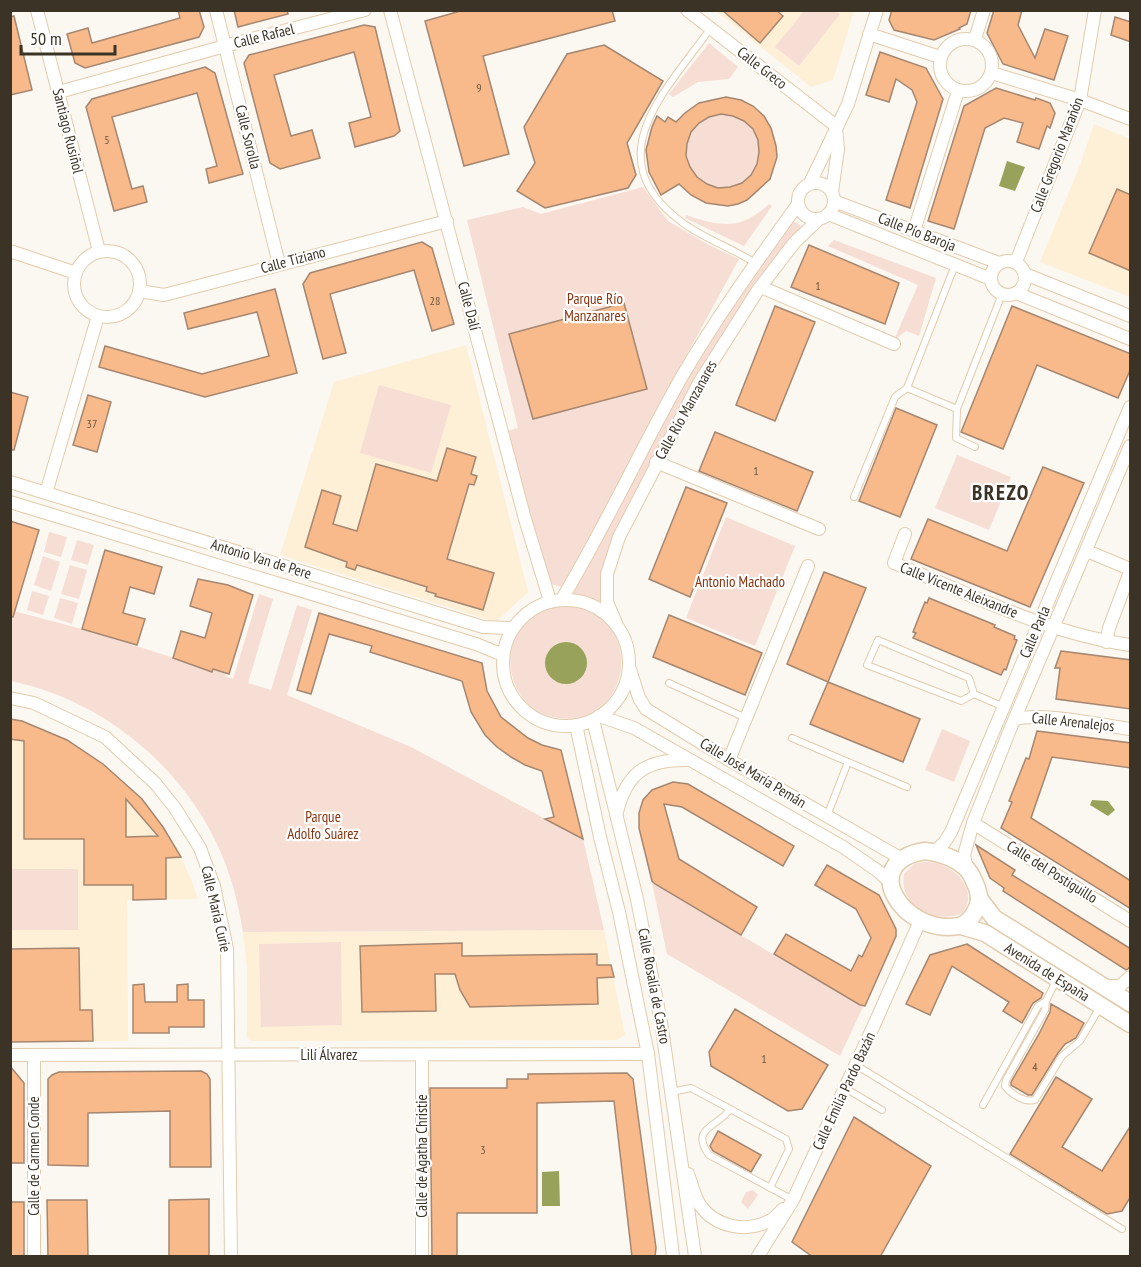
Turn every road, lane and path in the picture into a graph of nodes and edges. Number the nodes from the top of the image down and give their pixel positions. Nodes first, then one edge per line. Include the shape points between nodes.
1 (37, 10) edge
2 (216, 10) edge
3 (365, 10) edge
4 (390, 10) edge
5 (687, 10) edge
6 (877, 10) edge
7 (984, 10) edge
8 (1095, 10) edge
9 (710, 28) junction
10 (869, 34) junction
11 (975, 39) junction
12 (225, 46) junction
13 (940, 57) junction
14 (992, 73) junction
15 (958, 91) junction
16 (59, 92) junction
17 (1080, 100) junction
18 (1131, 119) edge
19 (836, 126) junction
20 (810, 183) junction
21 (833, 196) junction
22 (798, 204) junction
23 (824, 217) junction
24 (447, 221) junction
25 (914, 231) junction
26 (10, 251) edge
27 (99, 251) junction
28 (1016, 262) junction
29 (755, 263) junction
30 (999, 263) junction
31 (279, 264) junction
32 (956, 265) junction
33 (76, 273) junction
34 (1025, 274) junction
35 (991, 279) junction
36 (761, 287) junction
37 (139, 291) junction
38 (1016, 293) junction
39 (1002, 294) junction
40 (98, 316) junction
41 (1131, 316) edge
42 (1131, 339) edge
43 (894, 344) dead end
44 (907, 388) junction
45 (1131, 407) edge
46 (957, 409) junction
47 (1131, 446) edge
48 (975, 447) dead end
49 (656, 462) junction
50 (10, 482) edge
51 (46, 493) junction
52 (854, 497) dead end
53 (10, 502) edge
54 (819, 529) dead end
55 (905, 534) dead end
56 (1087, 551) junction
57 (808, 566) dead end
58 (1131, 570) edge
59 (556, 600) junction
60 (1038, 622) junction
61 (616, 623) junction
62 (1054, 627) junction
63 (513, 628) junction
64 (1106, 642) junction
65 (1131, 645) edge
66 (503, 655) junction
67 (629, 665) junction
68 (669, 682) dead end
69 (974, 694) junction
70 (10, 698) edge
71 (1004, 706) junction
72 (596, 718) junction
73 (746, 718) junction
74 (1015, 719) junction
75 (576, 725) junction
76 (1131, 729) edge
77 (792, 738) dead end
78 (690, 760) junction
79 (729, 760) junction
80 (848, 762) junction
81 (907, 787) dead end
82 (616, 816) junction
83 (827, 816) junction
84 (973, 823) junction
85 (934, 852) junction
86 (902, 859) junction
87 (967, 870) junction
88 (890, 882) junction
89 (979, 898) junction
90 (920, 921) junction
91 (1131, 921) edge
92 (961, 926) junction
93 (1131, 977) edge
94 (1058, 978) junction
95 (1105, 986) junction
96 (1046, 1001) junction
97 (1131, 1003) edge
98 (1101, 1005) junction
99 (1131, 1024) edge
100 (229, 1054) junction
101 (648, 1054) junction
102 (10, 1055) edge
103 (422, 1055) junction
104 (34, 1056) junction
105 (856, 1065) junction
106 (845, 1088) junction
107 (672, 1092) junction
108 (983, 1105) dead end
109 (730, 1109) junction
110 (882, 1110) dead end
111 (681, 1157) junction
112 (770, 1188) junction
113 (793, 1200) junction
114 (1122, 1229) dead end
115 (760, 1255) edge
116 (34, 1257) edge
117 (231, 1257) edge
118 (422, 1257) edge
119 (673, 1257) edge
120 (695, 1257) edge

1 - 16 street, Santiago Rusiñol
2 - 12 street, Calle Sorolla
3 - 12 street, Calle Rafael
4 - 24 street, Calle Dalí
5 - 9 street, Calle Greco
6 - 10 street
7 - 11 street
8 - 17 street, Calle Gregorio Marañón
9 - 19 street, Calle Greco
9 - 29 lane via 648,118 640,155 642,167 657,198 674,215 692,230
10 - 13 street
10 - 19 street via 848,104
11 - 13 street via 966,37 946,45
11 - 14 street via 985,45
12 - 16 street, Calle Rafael
12 - 31 street, Calle Sorolla
13 - 15 street via 938,65 946,84
14 - 15 street via 985,84
14 - 17 street
15 - 25 street
16 - 27 street, Santiago Rusiñol
17 - 18 street
17 - 28 street, Calle Gregorio Marañón
19 - 20 street
19 - 21 street
20 - 21 street via 823,183
20 - 22 street via 800,191
21 - 23 street
21 - 25 street, Calle Pío Baroja
22 - 23 street via 810,218
22 - 29 street, Calle Río Manzanares
23 - 32 street, Calle Pío Baroja
23 - 36 street, Calle Río Manzanares via 794,243
24 - 31 street, Calle Tiziano
24 - 59 street, Calle Dalí via 531,541
25 - 30 street, Calle Pío Baroja
26 - 33 street
27 - 33 street via 81,263
27 - 37 street via 120,253 129,259 140,278
28 - 30 street
28 - 34 street
29 - 59 street, Calle Río Manzanares via 682,377 602,528
30 - 35 street
31 - 37 street, Calle Tiziano via 164,295
32 - 35 street, Calle Pío Baroja
32 - 44 lane
33 - 40 street via 74,284 81,305
34 - 38 street via 1024,285
34 - 41 street
35 - 39 street
36 - 43 street
36 - 49 street, Calle Río Manzanares via 699,383
37 - 40 street via 131,307 122,314
38 - 39 street
38 - 42 street
39 - 46 lane
40 - 51 street
44 - 46 lane
44 - 52 lane via 895,397
45 - 60 street, Calle Parla
46 - 48 lane via 956,438
47 - 56 street, Calle Parla
49 - 54 street
49 - 61 street, Calle Río Manzanares via 619,537 607,573 607,602
50 - 51 street, Antonio Van de Pere
51 - 63 street, Antonio Van de Pere via 483,627
53 - 66 street, Antonio Van de Pere
55 - 60 street, Calle Vicente Aleixandre via 894,563
56 - 58 street
56 - 62 street, Calle Parla
57 - 73 street
58 - 64 street
59 - 61 street via 593,605
59 - 63 street via 538,606
60 - 62 street, Calle Vicente Aleixandre
60 - 71 street, Calle Parla
61 - 67 street via 624,638
62 - 64 street, Calle Vicente Aleixandre
62 - 74 street, Calle Parla
63 - 66 street
64 - 65 street, Calle Vicente Aleixandre
66 - 75 street via 507,686 521,707 543,722
67 - 72 street via 618,698
67 - 79 street, Calle José María Pemán via 646,709
68 - 73 lane
69 - 69 lane via 969,678 878,640 867,665 961,701
69 - 71 lane
70 - 100 street, Calle María Curie via 34,703 105,737 155,783 197,843 214,886 227,949
71 - 85 street, Calle Parla via 951,832
72 - 75 street
72 - 78 street, Calle José María Pemán via 634,728
72 - 82 street, Calle Rosalía de Castro
73 - 79 street
74 - 76 street, Calle Arenalejos via 1040,718
74 - 84 street, Calle Parla
75 - 101 street, Calle Rosalía de Castro
77 - 80 lane
78 - 82 street via 668,760 640,770 621,796
78 - 88 street, Calle José María Pemán via 843,847
79 - 83 street, Calle José María Pemán
80 - 81 lane
80 - 83 lane
82 - 107 street, Calle Rosalía de Castro via 662,1022
83 - 86 street, Calle José María Pemán
84 - 87 street, Calle Parla via 964,855
84 - 91 street, Calle del Postiguillo
85 - 86 street via 912,853
85 - 87 street
86 - 88 street
87 - 89 street
88 - 90 street via 903,909
89 - 92 street via 973,916
89 - 95 street, Avenida de España via 994,918
90 - 92 street via 939,927
90 - 105 street, Calle Emilia Pardo Bazán
92 - 94 street, Avenida de España via 985,933
93 - 95 street via 1120,986
94 - 96 lane
94 - 98 street, Avenida de España
95 - 97 street, Avenida de España
96 - 98 lane via 1045,1010 1005,1086 1030,1101 1035,1100 1062,1056 1080,1041
96 - 108 lane via 1038,1006
98 - 99 street, Avenida de España
100 - 103 street, Lilí Álvarez
100 - 104 street, Lilí Álvarez
100 - 117 street, Calle María Curie
101 - 103 street, Lilí Álvarez
101 - 119 street, Calle Rosalía de Castro
102 - 104 street, Lilí Álvarez
103 - 118 street, Calle de Agatha Christie
104 - 116 street, Calle de Carmen Conde
105 - 106 street, Calle Emilia Pardo Bazán
105 - 114 lane
106 - 110 lane
106 - 113 street, Calle Emilia Pardo Bazán
107 - 109 lane via 691,1088
107 - 111 street, Calle Rosalía de Castro
109 - 112 lane via 789,1143
109 - 112 lane via 704,1130 706,1151
111 - 113 street via 699,1204 722,1224 737,1227 770,1221
111 - 120 street, Calle Rosalía de Castro
112 - 113 lane
113 - 115 street, Calle Emilia Pardo Bazán

